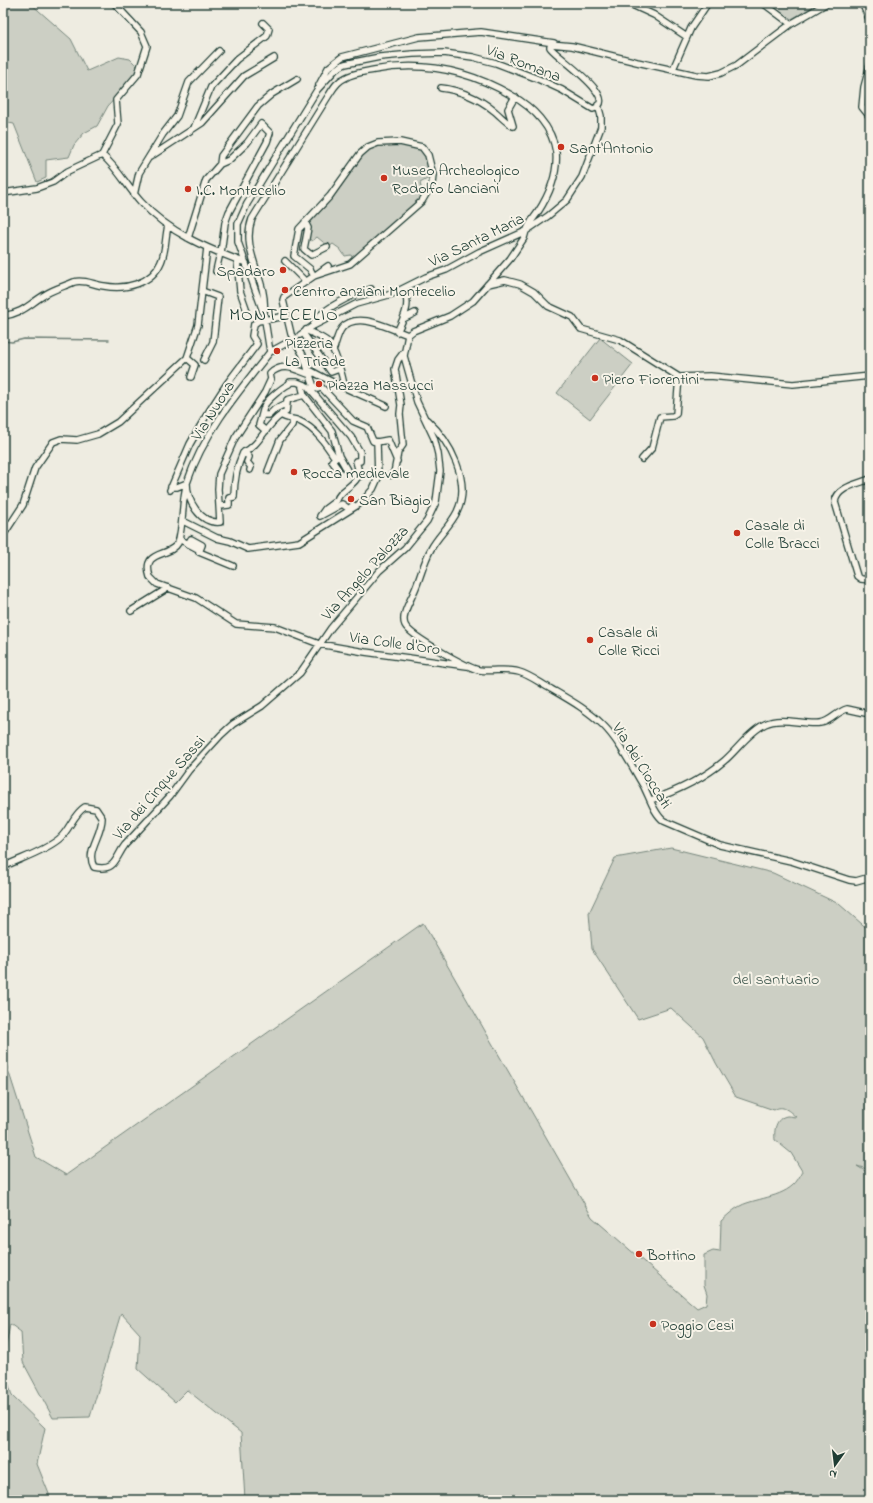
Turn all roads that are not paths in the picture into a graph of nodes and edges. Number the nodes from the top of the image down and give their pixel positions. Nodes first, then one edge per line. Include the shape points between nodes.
1 (114, 3) edge
2 (628, 3) edge
3 (708, 3) edge
4 (763, 3) edge
5 (827, 3) edge
6 (862, 3) edge
7 (870, 21) edge
8 (263, 23) dead end
9 (791, 24) junction
10 (686, 37) junction
11 (556, 43) junction
12 (220, 51) dead end
13 (274, 58) dead end
14 (870, 65) edge
15 (673, 69) junction
16 (297, 79) dead end
17 (318, 88) junction
18 (441, 88) dead end
19 (515, 98) junction
20 (598, 106) junction
21 (870, 117) edge
22 (193, 129) junction
23 (102, 155) junction
24 (150, 157) junction
25 (220, 164) junction
26 (3, 193) edge
27 (134, 195) junction
28 (305, 222) junction
29 (168, 226) junction
30 (526, 230) junction
31 (188, 238) junction
32 (327, 247) dead end
33 (207, 248) junction
34 (220, 253) junction
35 (237, 260) junction
36 (285, 261) dead end
37 (246, 263) junction
38 (328, 266) dead end
39 (216, 272) dead end
40 (315, 276) junction
41 (306, 282) junction
42 (488, 284) junction
43 (371, 289) dead end
44 (402, 290) junction
45 (202, 291) junction
46 (246, 308) dead end
47 (415, 313) dead end
48 (3, 316) edge
49 (286, 316) junction
50 (265, 317) junction
51 (403, 319) junction
52 (313, 326) junction
53 (397, 332) junction
54 (299, 335) junction
55 (408, 335) junction
56 (334, 348) junction
57 (270, 352) junction
58 (404, 352) junction
59 (187, 358) junction
60 (204, 360) dead end
61 (339, 369) junction
62 (309, 372) junction
63 (331, 372) junction
64 (870, 376) edge
65 (191, 377) dead end
66 (679, 377) junction
67 (328, 380) junction
68 (310, 386) junction
69 (344, 386) junction
70 (304, 395) junction
71 (287, 403) junction
72 (386, 406) dead end
73 (263, 414) junction
74 (281, 415) junction
75 (424, 418) junction
76 (293, 420) junction
77 (266, 431) junction
78 (377, 442) junction
79 (244, 452) junction
80 (337, 457) junction
81 (642, 460) dead end
82 (398, 461) junction
83 (338, 469) dead end
84 (250, 470) dead end
85 (268, 471) dead end
86 (391, 475) dead end
87 (359, 476) junction
88 (870, 479) edge
89 (187, 483) junction
90 (359, 504) junction
91 (220, 506) junction
92 (182, 521) junction
93 (6, 531) dead end
94 (179, 539) junction
95 (233, 566) dead end
96 (870, 580) edge
97 (168, 588) junction
98 (131, 611) dead end
99 (319, 644) junction
100 (467, 666) junction
101 (870, 714) edge
102 (651, 800) junction
103 (3, 867) edge
104 (870, 877) edge

1 - 23 street via 142,34 147,48 138,74 116,100 118,122
2 - 10 street via 654,15
3 - 10 street
4 - 9 street
5 - 9 street, Via Romana
6 - 7 street
8 - 22 street via 269,29 267,36 237,59 210,87
9 - 15 street, Via Romana via 752,55 721,73 701,76
10 - 15 street
11 - 15 street, Via Romana
11 - 17 street via 483,32 419,37 342,57 324,74
11 - 20 street, Via Romana via 551,44 552,50 595,89 599,97
12 - 24 street via 189,82 177,116
13 - 22 street via 244,76 206,120
14 - 21 street via 862,107
16 - 25 street via 258,106 221,156
17 - 20 street, Via Romana via 336,69 348,64 400,55 448,54 496,63 554,86 590,108
17 - 37 street, Via Romana via 241,217 237,238
18 - 19 street via 452,89 476,99 513,126 508,109
19 - 30 street via 531,108 542,120 553,141 556,154 551,187
19 - 50 street via 469,75 424,67 382,68 353,74 340,81 323,104 251,222 249,242 265,295
20 - 30 street, Via Santa Maria via 601,116 600,129 578,185 558,208
22 - 24 street
23 - 26 street via 68,171 53,182 37,188
23 - 27 street
24 - 27 street via 138,176
25 - 31 street via 206,180
25 - 34 street via 247,143 261,124 268,129 270,133 267,142 229,212
27 - 29 street
28 - 32 street via 308,228 304,249 311,255
28 - 40 street via 299,229 294,256
28 - 40 street via 330,196 360,154 368,147 378,143 400,142 422,147 428,155 433,175 430,188 422,202 355,261
29 - 31 street
29 - 48 street via 161,262 147,280 116,287 76,282 47,293 21,312
30 - 42 street via 524,238 510,259
30 - 44 street, Via Santa Maria
31 - 33 street
33 - 34 street
33 - 45 street
34 - 35 street
34 - 39 street
35 - 37 street
35 - 46 street via 240,291
36 - 41 street
37 - 50 street, Via Romana
38 - 40 street
40 - 41 street
41 - 49 street via 284,297
42 - 55 street via 459,312
42 - 66 street via 505,280 520,284 534,292 548,306 572,317 581,329 620,340
43 - 52 street via 354,294 329,309 316,319
44 - 51 street via 406,299
44 - 52 street, Via Santa Maria via 356,304
45 - 59 street via 198,326
45 - 60 street via 218,297 213,342
47 - 51 street
49 - 50 street
49 - 54 street
50 - 57 street
50 - 89 street via 254,324 252,336 257,344 206,416 171,488
51 - 53 street
52 - 54 street, Via Santa Maria
53 - 55 street
53 - 56 street via 356,319 342,328
54 - 56 street via 328,342
54 - 57 street, Via Santa Maria
54 - 62 street via 300,350
54 - 63 street
55 - 58 street, Via Angelo Palozza
56 - 61 street
57 - 89 street, Via Nuova via 237,393 210,435
58 - 75 street, Via Angelo Palozza via 417,402
58 - 82 street via 395,367 401,405 403,445 398,452
59 - 65 street via 195,365
59 - 93 street via 118,422 98,434 77,440 61,439 53,442 35,468 23,505
61 - 63 street
61 - 69 street
62 - 67 street
62 - 68 street
62 - 91 street via 278,367 270,374 271,379 265,392 235,438 220,474
63 - 67 street via 332,376
64 - 66 street via 796,384 707,376
66 - 81 street via 676,414 660,417 652,448
67 - 69 street
68 - 70 street via 302,387
68 - 73 street via 290,382 276,392 264,406
68 - 78 street via 322,389 353,420 367,427 373,441
68 - 87 street via 348,432 360,452 360,461 356,461
69 - 72 street
70 - 71 street via 287,400
70 - 80 street via 332,431
71 - 73 street via 269,415
71 - 74 street via 286,412
73 - 77 street via 258,425
74 - 76 street
74 - 77 street via 271,422
75 - 99 street, Via Angelo Palozza via 434,438 440,471 439,491 431,512 415,537 379,571
75 - 100 street, Via dei Cioccati via 436,430 454,457 460,476 462,496 457,513 429,553 404,622 408,630 418,637
76 - 80 street via 321,437
76 - 85 street via 280,440
77 - 79 street via 248,451
78 - 82 street via 388,440
78 - 90 street via 378,478 373,489
79 - 84 street via 249,457 247,462 252,467
79 - 91 street via 237,466 234,497 229,498 229,505
80 - 83 street via 332,461
80 - 87 street via 349,471
82 - 86 street
87 - 90 street via 320,516 342,504 349,508
88 - 96 street via 842,491 837,495 835,502 856,575 861,580
89 - 91 street via 196,511 209,520 220,522
89 - 92 street, Via Nuova
90 - 92 street via 299,542 257,549 248,549 217,538
92 - 94 street, Via Nuova
94 - 95 street via 200,550 198,552
94 - 97 street, Via Colle d'Oro via 173,550 155,556 149,567 152,580
97 - 98 street
97 - 99 street, Via Colle d'Oro via 196,598 234,624 277,628
99 - 100 street, Via Colle d'Oro
99 - 103 street, Via dei Cinque Sassi via 300,673 262,706 233,724 188,770 170,796 125,845 116,862 109,868 94,867 91,861 90,856 99,837 102,818 96,809 85,807 77,813 60,838
100 - 102 street, Via dei Cioccati via 481,670 509,670 522,673 593,716 610,733
101 - 102 street via 846,709 825,722 767,723 713,769 682,788
102 - 104 street, Via dei Cioccati via 662,820 716,844 791,861 849,880

